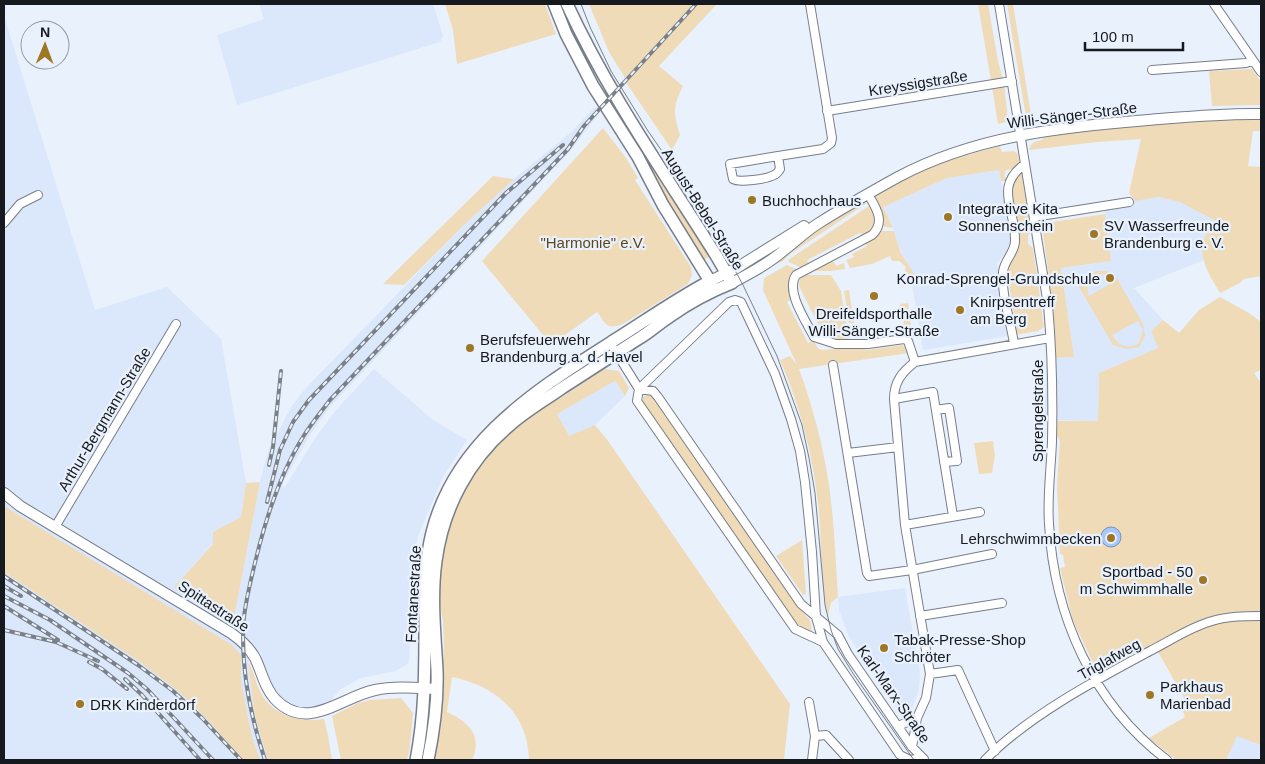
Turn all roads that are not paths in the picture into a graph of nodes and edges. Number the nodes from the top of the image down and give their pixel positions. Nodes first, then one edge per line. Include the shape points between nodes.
1 (554, 4) edge
2 (567, 4) edge
3 (810, 4) edge
4 (999, 4) edge
5 (1214, 4) edge
6 (1253, 61) junction
7 (1152, 70) dead end
8 (1261, 72) edge
9 (1012, 81) junction
10 (828, 111) junction
11 (1261, 114) edge
12 (1021, 135) junction
13 (778, 156) junction
14 (1025, 164) junction
15 (868, 194) junction
16 (38, 195) dead end
17 (1129, 202) dead end
18 (1034, 217) junction
19 (4, 222) edge
20 (729, 279) junction
21 (712, 286) junction
22 (176, 324) dead end
23 (1050, 338) junction
24 (1014, 344) junction
25 (614, 348) junction
26 (914, 362) junction
27 (833, 365) dead end
28 (640, 389) junction
29 (894, 399) junction
30 (936, 410) junction
31 (898, 447) junction
32 (848, 454) junction
33 (944, 462) junction
34 (4, 493) edge
35 (980, 512) dead end
36 (953, 516) junction
37 (905, 524) junction
38 (55, 527) junction
39 (992, 554) dead end
40 (912, 570) junction
41 (1002, 603) dead end
42 (920, 616) junction
43 (1261, 616) edge
44 (816, 617) junction
45 (823, 642) junction
46 (930, 674) junction
47 (1095, 680) junction
48 (430, 689) junction
49 (809, 702) dead end
50 (917, 718) junction
51 (898, 726) junction
52 (815, 736) junction
53 (912, 746) junction
54 (994, 751) junction
55 (416, 760) edge
56 (428, 760) edge
57 (812, 760) edge
58 (849, 760) edge
59 (923, 760) edge
60 (985, 760) edge
61 (1167, 760) edge

1 - 21 main road, August-Bebel-Straße via 593,86
2 - 20 main road, August-Bebel-Straße via 613,94
3 - 10 street
4 - 9 street, Sprengelstraße
5 - 6 street
6 - 7 street
6 - 8 street
9 - 10 street, Kreyssigstraße
9 - 12 street, Sprengelstraße
10 - 13 street via 832,138 828,147
11 - 12 main road, Willi-Sänger-Straße via 1101,124
12 - 14 street, Sprengelstraße
12 - 15 main road, Willi-Sänger-Straße via 976,145 944,157
13 - 13 street via 730,164 733,179 743,181 773,176 780,169
14 - 18 street, Sprengelstraße
14 - 24 street via 1012,176 1008,189 1015,244 1003,272
15 - 20 main road, Willi-Sänger-Straße via 801,235 783,252
15 - 26 street via 880,220 877,231 796,275 793,279 794,296 814,337 836,344 904,339 908,341
16 - 19 street via 20,204
17 - 18 street
18 - 23 street, Sprengelstraße
20 - 21 main road, August-Bebel-Straße
21 - 25 main road, Fontanestraße via 650,332
22 - 38 street, Arthur-Bergmann-Straße
23 - 24 street
23 - 47 street, Sprengelstraße via 1052,419 1048,523 1051,550 1068,626
24 - 26 street
25 - 28 street, Karl-Marx-Straße
25 - 48 main road, Fontanestraße via 511,423 480,455 460,485 444,522 436,561
26 - 29 street via 898,380
27 - 32 street
28 - 44 street, Karl-Marx-Straße via 653,391 658,397 801,604
28 - 44 street via 729,302 741,302 775,374 800,451 806,482
28 - 45 street, Karl-Marx-Straße via 637,401 795,629
29 - 30 street via 933,392
29 - 31 street
30 - 33 street
30 - 33 street via 949,408 957,461
31 - 32 street
31 - 37 street
32 - 40 street via 867,573 869,576
33 - 36 street
34 - 38 main road, Spittastraße
35 - 36 street
36 - 37 street
37 - 40 street
38 - 48 main road, Spittastraße via 244,643 254,657 269,692 290,710 316,713 367,692 395,688
39 - 40 street
40 - 42 street
41 - 42 street
42 - 46 street
43 - 47 street, Triglafweg via 1211,621
44 - 45 street, Karl-Marx-Straße
44 - 51 street, Karl-Marx-Straße via 838,635
45 - 59 street, Karl-Marx-Straße via 900,755 910,760
46 - 50 street via 926,698
46 - 54 street via 958,670
47 - 54 street, Triglafweg
47 - 61 street, Sprengelstraße via 1124,721
48 - 55 main road, Fontanestraße
48 - 56 main road, Fontanestraße via 432,734
49 - 52 street
50 - 51 street
50 - 53 street
51 - 53 street, Karl-Marx-Straße
52 - 57 street
52 - 58 street via 826,735
53 - 59 street, Karl-Marx-Straße
54 - 60 street, Triglafweg

